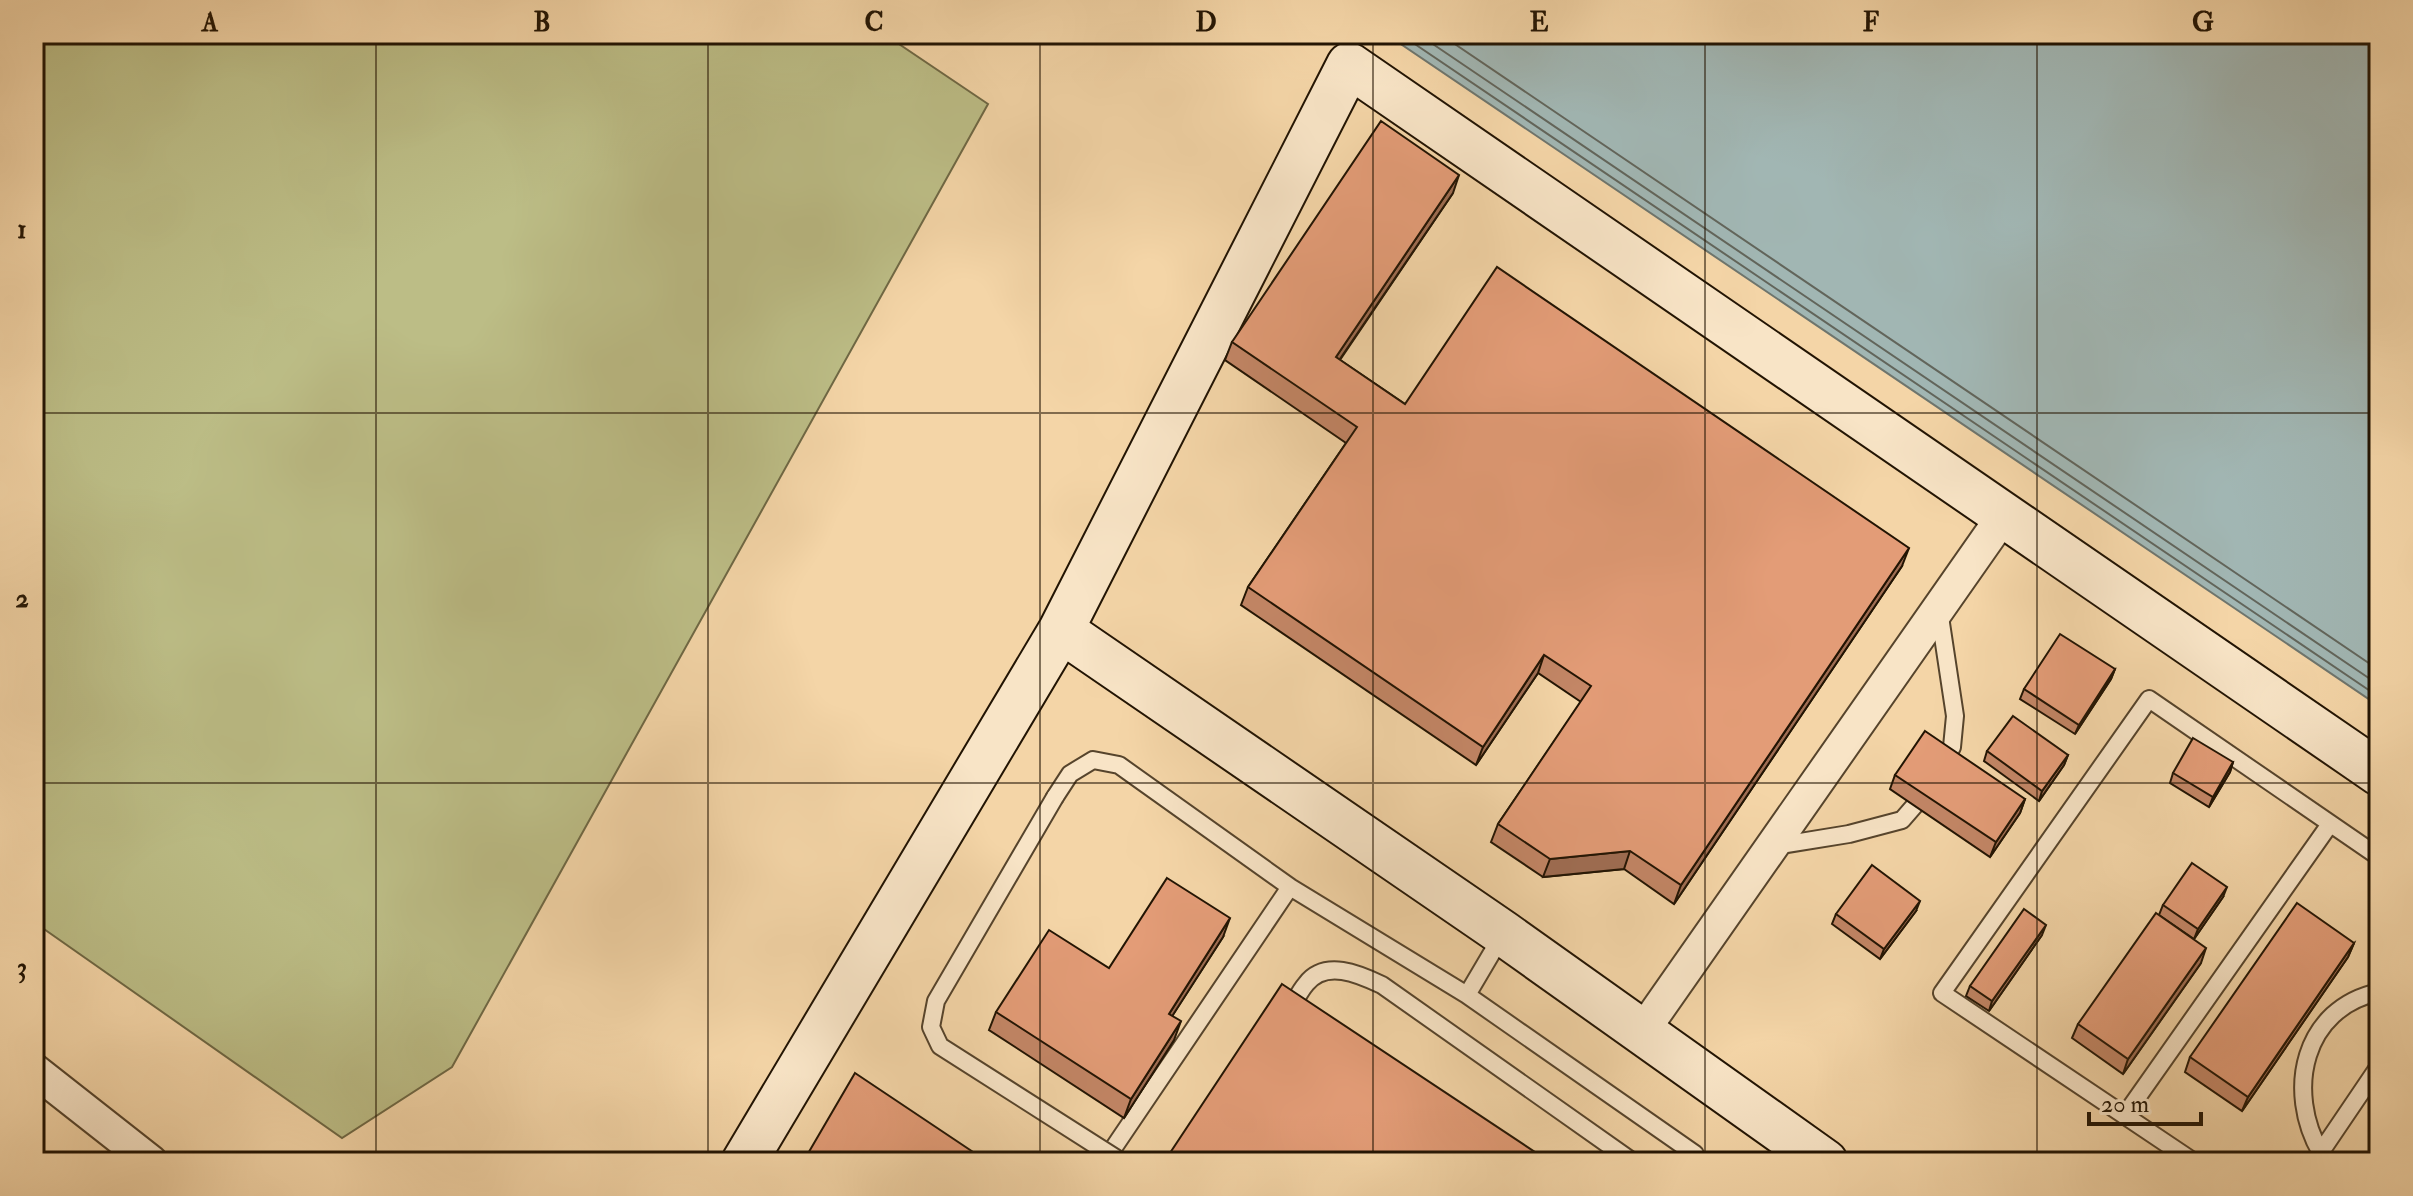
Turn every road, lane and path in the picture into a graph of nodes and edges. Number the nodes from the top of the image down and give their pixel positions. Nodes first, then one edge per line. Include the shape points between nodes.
1 (2004, 515) junction
2 (1938, 608) junction
3 (1061, 630) junction
4 (2379, 773) edge
5 (2330, 824) junction
6 (1772, 847) junction
7 (2379, 857) edge
8 (1290, 887) junction
9 (1503, 933) junction
10 (2379, 992) edge
11 (1467, 995) junction
12 (1289, 1011) edge
13 (1642, 1032) junction
14 (2379, 1066) edge
15 (34, 1070) edge
16 (2125, 1115) junction
17 (2318, 1157) edge
18 (151, 1162) edge
19 (744, 1162) edge
20 (1104, 1162) edge
21 (1122, 1162) edge
22 (1633, 1162) edge
23 (1690, 1162) edge
24 (1825, 1162) edge
25 (2194, 1162) edge

1 - 2 street
1 - 3 street via 1349,65
1 - 4 street
2 - 6 street
2 - 6 lane via 1955,716 1952,747 1934,784 1902,820
3 - 9 street
3 - 19 street
5 - 7 lane
5 - 16 lane
5 - 16 lane via 2149,699 1942,993
6 - 13 street
8 - 11 lane
8 - 20 lane
8 - 21 lane, bridge via 1119,765 1093,760 1070,774 1055,797 936,1001 931,1027 940,1046
9 - 11 lane
9 - 13 street
10 - 17 lane via 2332,1014 2314,1037 2303,1074 2304,1111
11 - 23 lane via 1695,1154
12 - 22 lane via 1308,981 1331,970 1359,973
13 - 24 street
14 - 17 lane
15 - 18 street
16 - 25 lane

